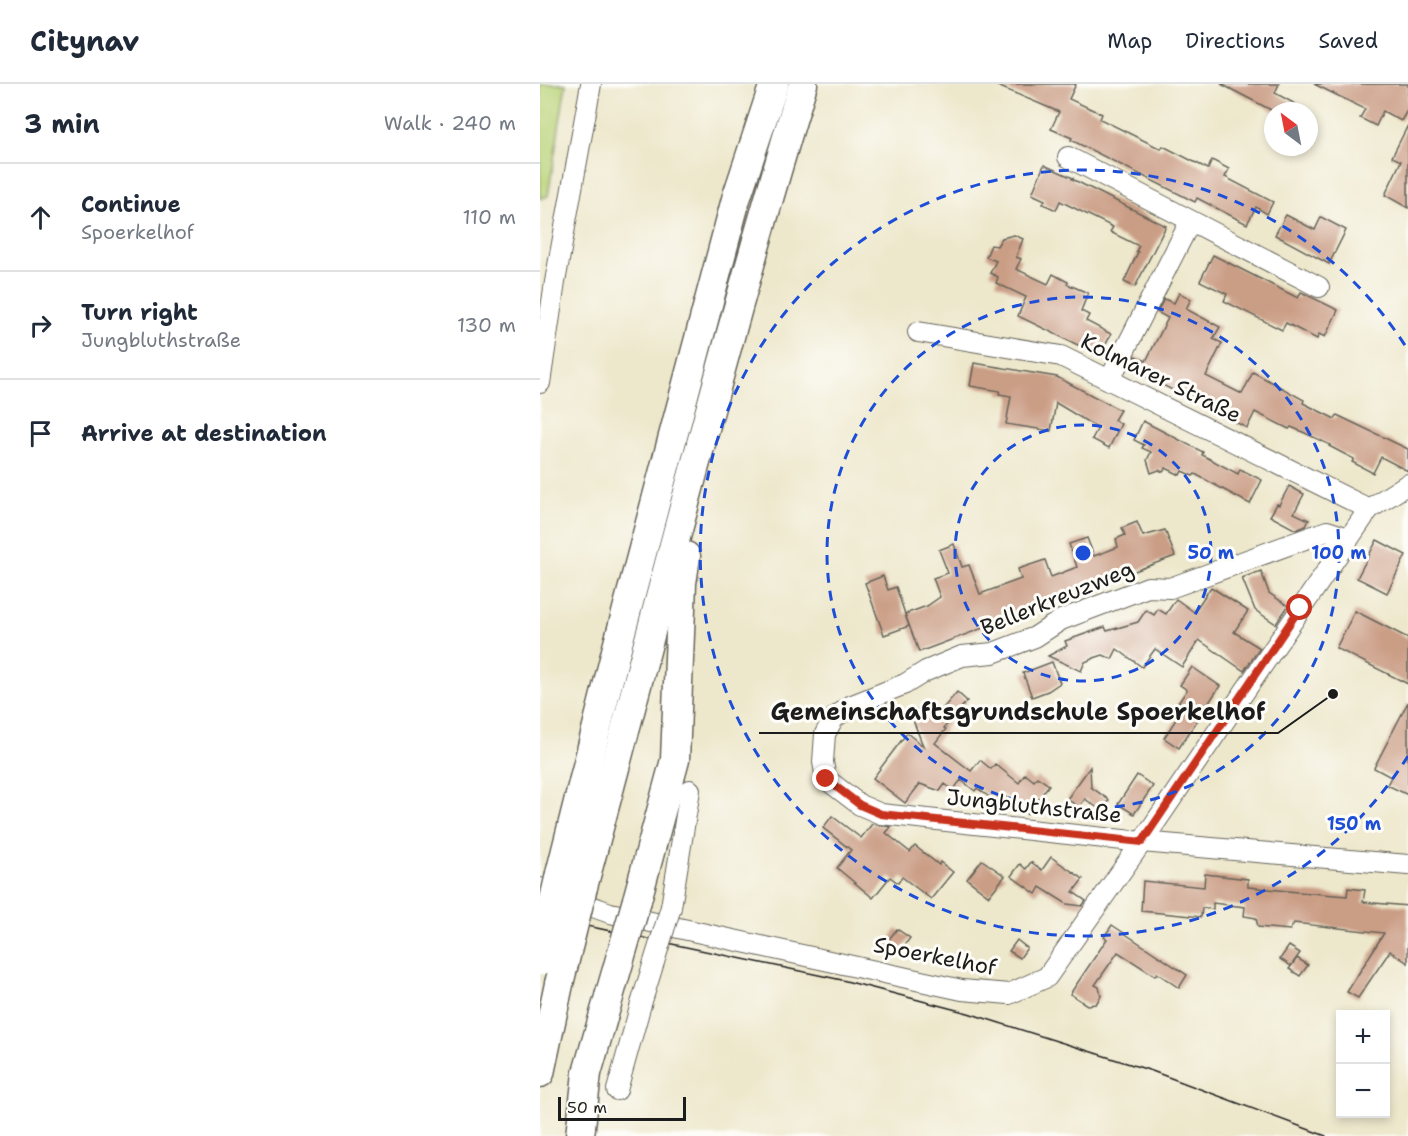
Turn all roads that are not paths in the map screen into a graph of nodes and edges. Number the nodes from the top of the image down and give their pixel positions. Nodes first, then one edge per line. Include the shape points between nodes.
1 (591, 84) edge
2 (774, 84) edge
3 (803, 84) edge
4 (1068, 157) dead end
5 (1190, 222) junction
6 (1319, 287) dead end
7 (918, 332) dead end
8 (1110, 379) junction
9 (540, 383) edge
10 (702, 440) junction
11 (1408, 484) edge
12 (1369, 509) junction
13 (1348, 538) junction
14 (823, 762) joint
15 (690, 790) dead end
16 (1142, 842) junction
17 (1408, 865) edge
18 (558, 880) edge
19 (540, 914) edge
20 (540, 960) edge
21 (540, 1073) edge
22 (617, 1090) dead end
23 (580, 1136) edge

1 - 9 street
2 - 18 highway via 736,199
3 - 10 highway
4 - 5 street
5 - 6 street
5 - 8 street
7 - 8 street, Kolmarer Straße via 1061,356
8 - 12 street, Kolmarer Straße
10 - 18 highway
10 - 23 highway, bridge via 682,583 675,760 587,1072
11 - 12 street
12 - 13 street, Spoerkelhof
13 - 14 street, Bellerkreuzweg via 1327,531 1170,588 1148,587 1061,620 1035,636 993,653 963,656 926,671 905,684 850,706 833,719 825,734
13 - 16 street, Spoerkelhof
14 - 16 street, Jungbluthstraße via 826,779 860,805 881,814
15 - 22 street, bridge via 671,907
16 - 17 street, Jungbluthstraße
16 - 18 street, Spoerkelhof via 1047,976 1009,994 963,990 610,913 565,899
18 - 19 highway
18 - 20 highway, bridge
18 - 21 highway, bridge via 559,984

